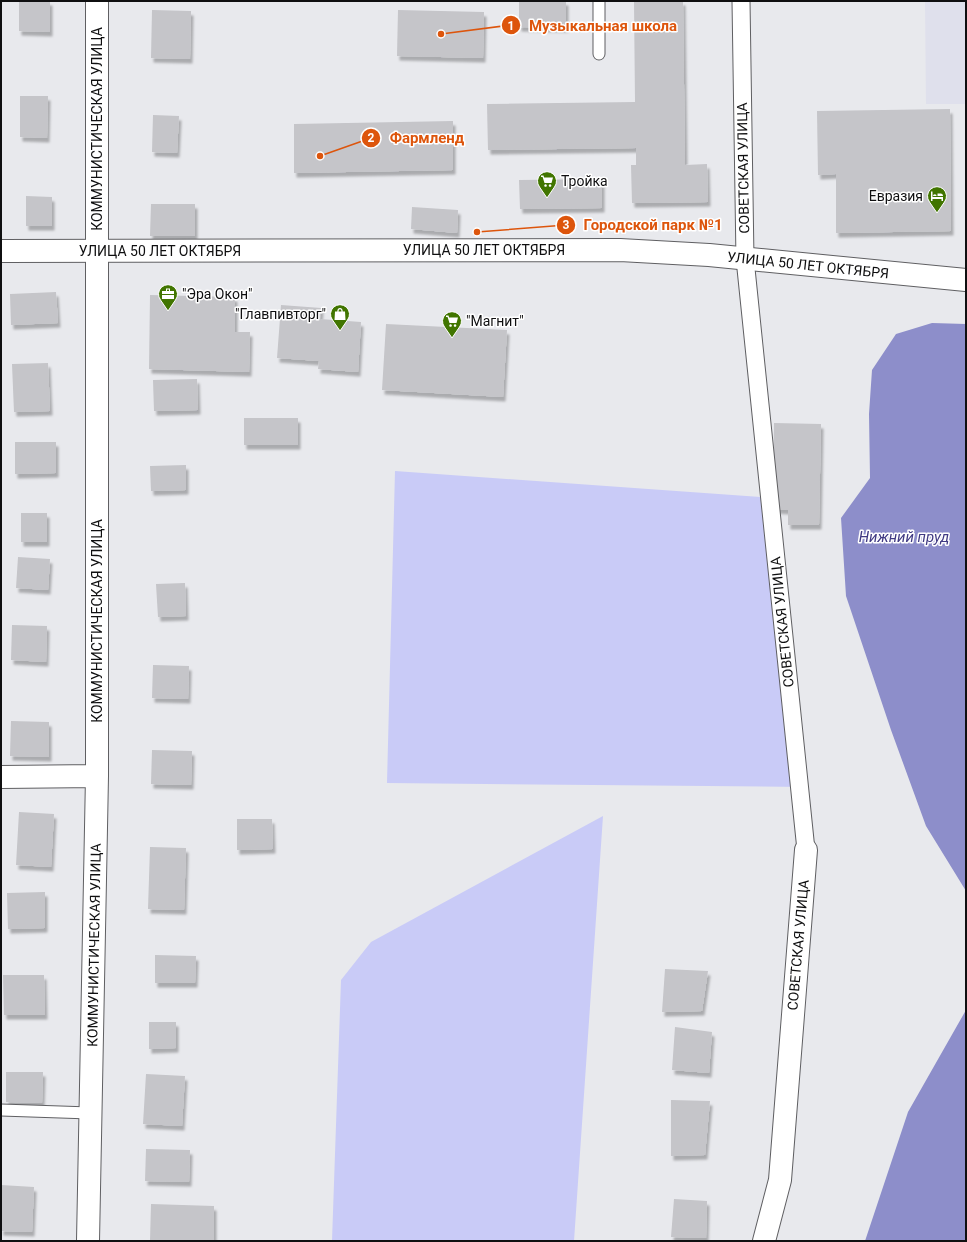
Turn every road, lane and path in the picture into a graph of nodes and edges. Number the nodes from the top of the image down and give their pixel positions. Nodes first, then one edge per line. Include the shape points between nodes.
1 (98, 1) edge
2 (599, 1) edge
3 (741, 1) edge
4 (600, 54) dead end
5 (1, 251) edge
6 (98, 251) junction
7 (744, 259) junction
8 (966, 280) edge
9 (97, 776) junction
10 (1, 777) edge
11 (806, 850) joint
12 (1, 1110) edge
13 (90, 1112) junction
14 (88, 1241) edge
15 (764, 1241) edge

1 - 6 street, КОММУНИСТИЧЕСКАЯ УЛИЦА
2 - 4 lane
3 - 7 street, СОВЕТСКАЯ УЛИЦА
5 - 6 street, УЛИЦА 50 ЛЕТ ОКТЯБРЯ
6 - 7 street, УЛИЦА 50 ЛЕТ ОКТЯБРЯ via 612,250
6 - 9 street, КОММУНИСТИЧЕСКАЯ УЛИЦА
7 - 8 street, УЛИЦА 50 ЛЕТ ОКТЯБРЯ
7 - 11 street, СОВЕТСКАЯ УЛИЦА
9 - 10 street
9 - 13 street, КОММУНИСТИЧЕСКАЯ УЛИЦА
11 - 15 street, СОВЕТСКАЯ УЛИЦА via 780,1180
12 - 13 lane
13 - 14 street, КОММУНИСТИЧЕСКАЯ УЛИЦА

